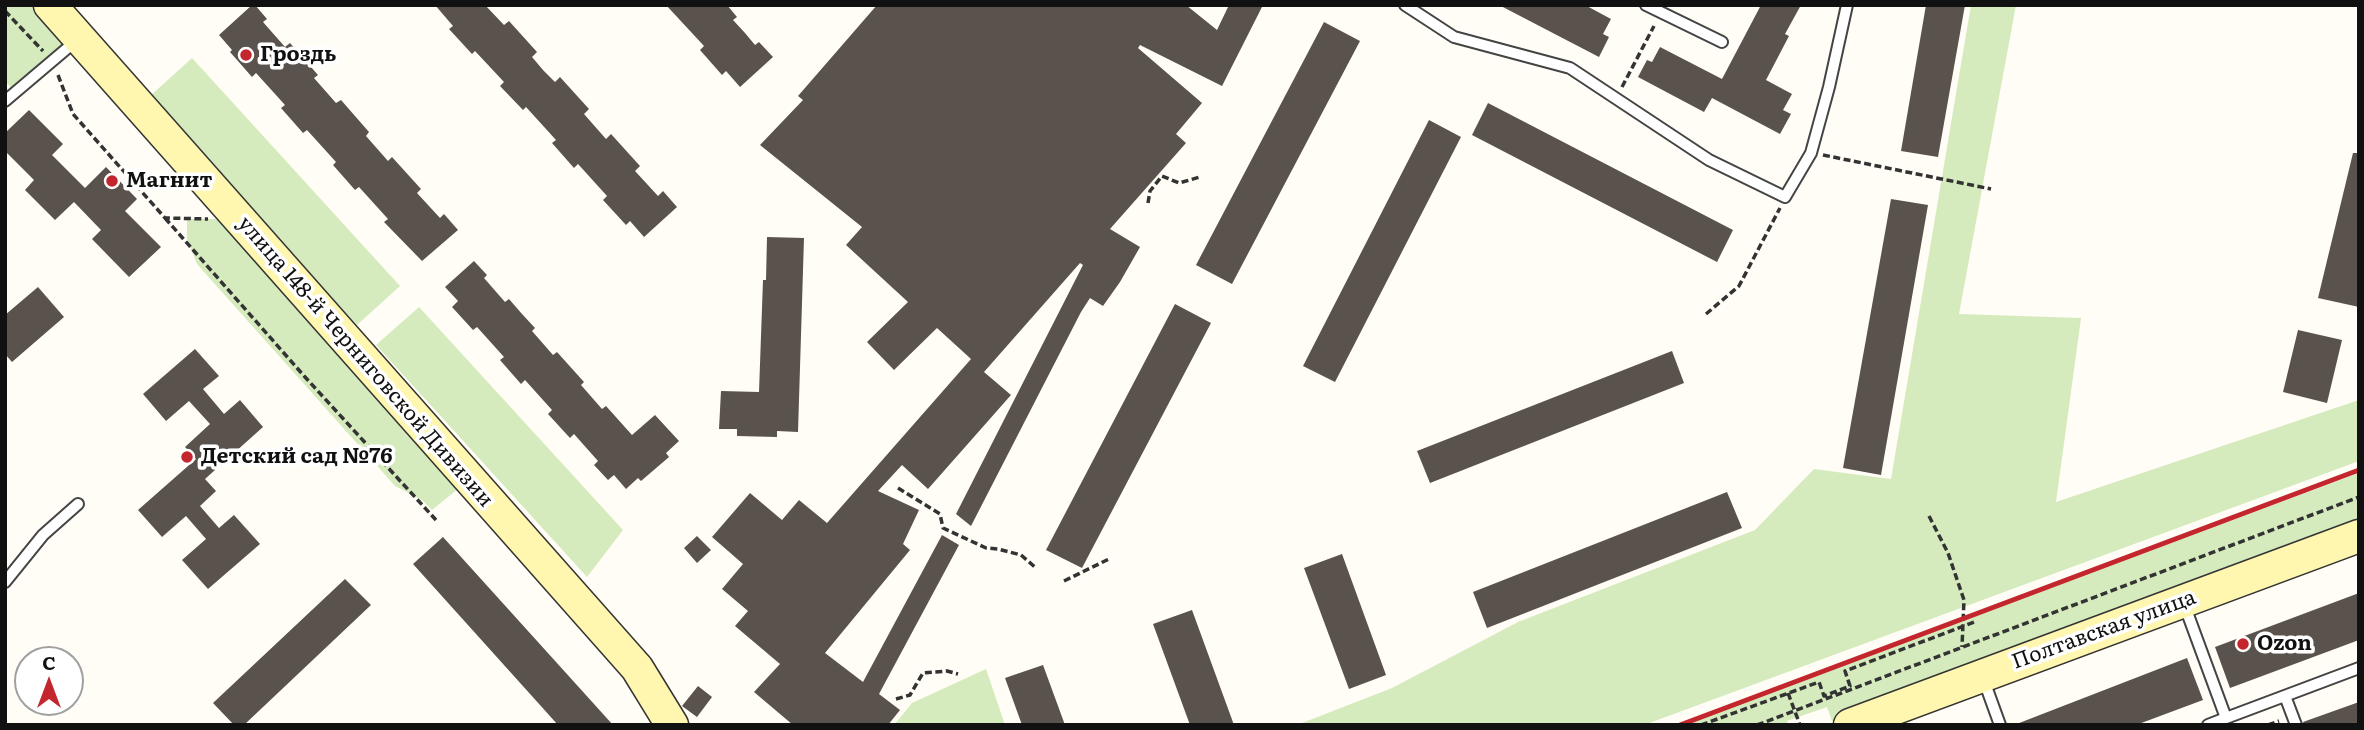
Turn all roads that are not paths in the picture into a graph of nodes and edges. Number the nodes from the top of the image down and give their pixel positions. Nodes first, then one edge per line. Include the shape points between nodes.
1 (50, 5) edge
2 (1405, 5) edge
3 (1646, 5) edge
4 (1847, 5) edge
5 (79, 38) junction
6 (1722, 42) dead end
7 (5, 102) edge
8 (78, 504) dead end
9 (2359, 536) edge
10 (5, 582) edge
11 (2182, 601) junction
12 (2359, 668) edge
13 (1982, 675) junction
14 (2285, 696) junction
15 (2226, 718) junction
16 (671, 725) edge
17 (1850, 725) edge
18 (2000, 725) edge
19 (2208, 725) edge
20 (2296, 725) edge

1 - 5 street, улица 148-й Черниговской Дивизии
2 - 4 lane via 1454,37 1570,68 1709,160 1786,197 1811,153
3 - 6 lane
5 - 7 lane
5 - 16 street, улица 148-й Черниговской Дивизии via 637,668
8 - 10 lane via 43,535
9 - 11 street, Полтавская улица
11 - 13 street, Полтавская улица
11 - 15 lane
12 - 14 lane
13 - 17 street, Полтавская улица
13 - 18 lane
14 - 15 lane
14 - 20 lane
15 - 19 lane

